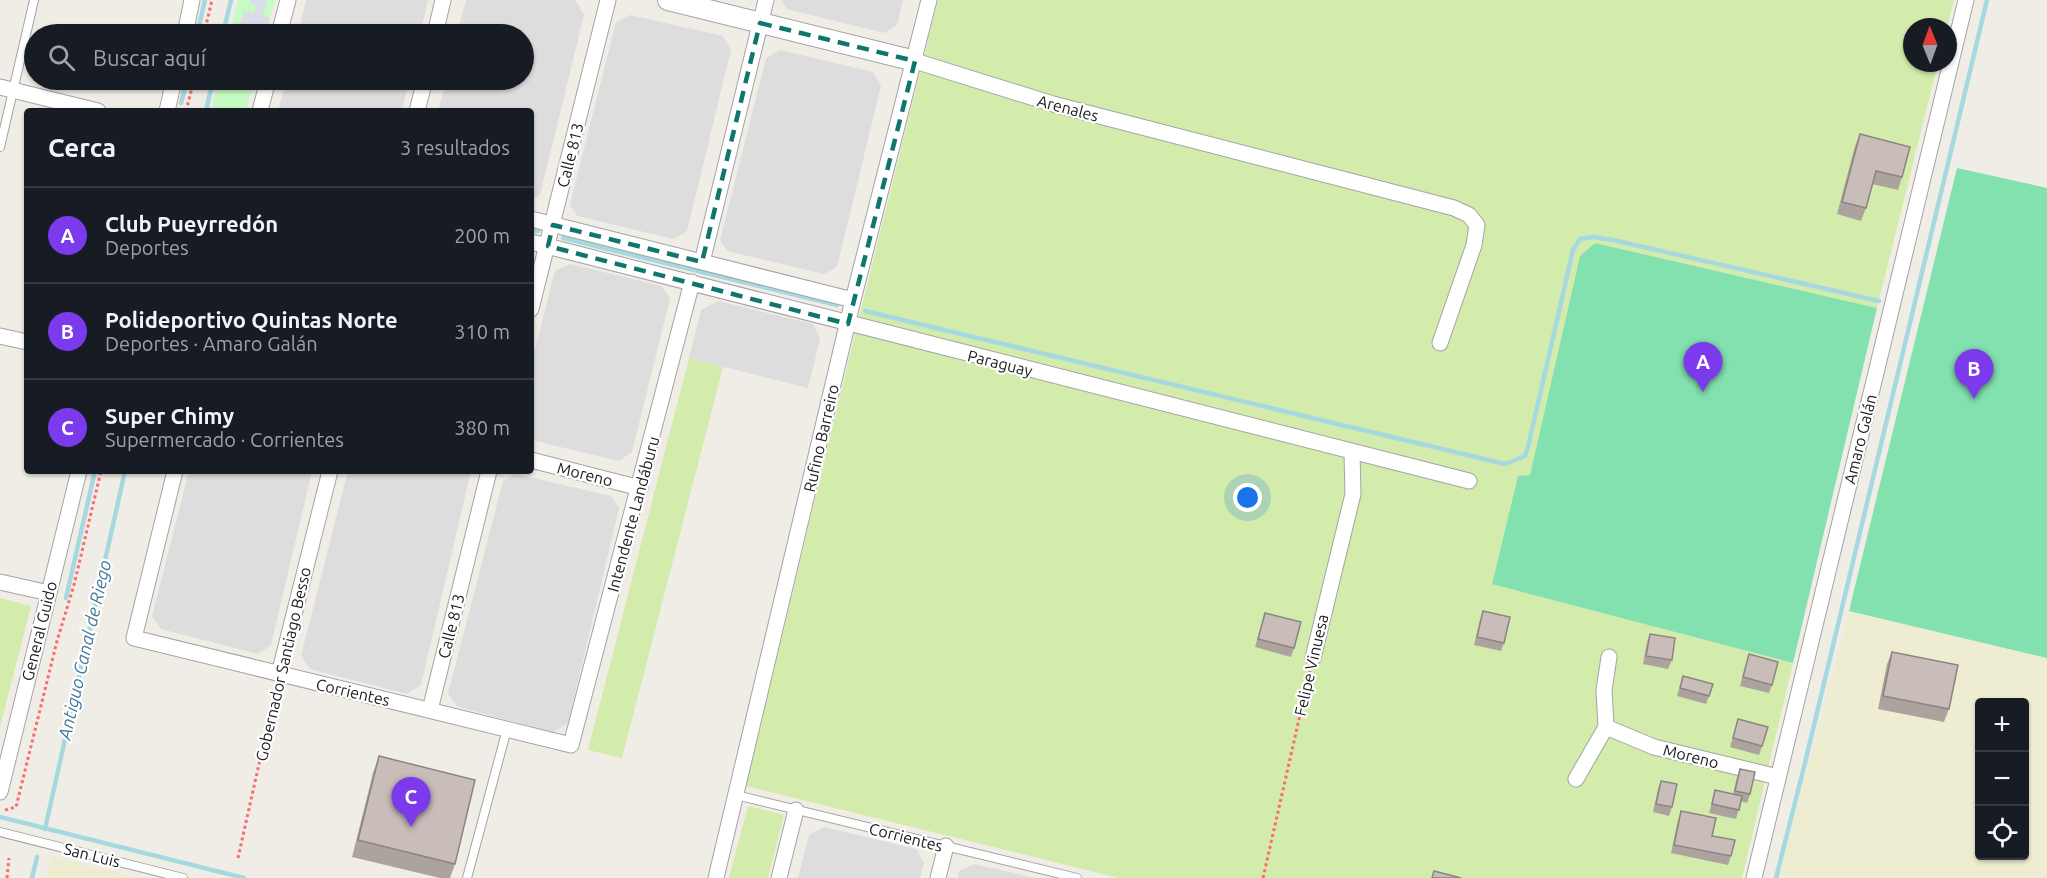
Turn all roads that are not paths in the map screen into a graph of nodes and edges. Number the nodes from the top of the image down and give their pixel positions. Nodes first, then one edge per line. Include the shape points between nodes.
1 (34, 0) edge
2 (192, 0) edge
3 (288, 0) edge
4 (443, 0) edge
5 (608, 0) edge
6 (668, 0) edge
7 (766, 0) edge
8 (929, 0) edge
9 (1966, 0) edge
10 (760, 23) junction
11 (27, 24) edge
12 (186, 24) edge
13 (282, 24) edge
14 (437, 24) edge
15 (24, 33) edge
16 (915, 62) junction
17 (7, 88) edge
18 (172, 90) edge
19 (265, 90) edge
20 (422, 90) edge
21 (86, 108) edge
22 (168, 108) edge
23 (261, 108) edge
24 (418, 108) edge
25 (0, 147) edge
26 (534, 220) edge
27 (553, 225) junction
28 (534, 243) edge
29 (548, 246) junction
30 (702, 262) junction
31 (692, 282) junction
32 (534, 298) edge
33 (853, 300) junction
34 (848, 324) junction
35 (0, 336) edge
36 (24, 341) edge
37 (1440, 343) dead end
38 (1352, 453) junction
39 (534, 461) edge
40 (77, 474) edge
41 (174, 474) edge
42 (329, 474) edge
43 (488, 474) edge
44 (1469, 481) dead end
45 (640, 488) junction
46 (0, 582) edge
47 (49, 594) junction
48 (1609, 657) dead end
49 (1313, 658) road end
50 (279, 675) junction
51 (430, 710) junction
52 (1606, 727) junction
53 (507, 729) junction
54 (572, 745) joint
55 (1778, 777) junction
56 (1576, 779) dead end
57 (0, 792) edge
58 (736, 795) junction
59 (796, 810) junction
60 (0, 832) edge
61 (946, 846) junction
62 (183, 878) edge
63 (467, 878) edge
64 (716, 878) edge
65 (779, 878) edge
66 (938, 878) edge
67 (1077, 878) edge
68 (1754, 878) edge

1 - 11 lane
2 - 12 street
3 - 13 street
4 - 14 street
5 - 27 street, Calle 813
6 - 10 street, Arenales
7 - 10 street
8 - 16 street, Rufino Barreiro
9 - 55 street, Amaro Galán
10 - 16 street, Arenales
10 - 30 street
15 - 17 lane
16 - 33 street, Rufino Barreiro
16 - 37 street, Arenales via 1053,104 1469,214 1477,225 1474,246
17 - 21 street
17 - 25 lane
18 - 22 street
19 - 23 street
20 - 24 street
26 - 27 street
27 - 29 street, Calle 813
27 - 30 street
28 - 29 street, Paraguay
29 - 31 street, Paraguay
29 - 32 street, Calle 813
30 - 33 street
31 - 34 street, Paraguay
31 - 45 street, Intendente Landáburu
33 - 34 street, Rufino Barreiro
34 - 38 street, Paraguay
34 - 58 street, Rufino Barreiro
35 - 36 street
38 - 44 street, Paraguay
38 - 49 street, Felipe Vinuesa via 1353,494
39 - 45 street, Moreno
40 - 47 street, General Guido
41 - 50 street, Corrientes via 134,638
42 - 50 street, Gobernador Santiago Besso
43 - 51 street, Calle 813
45 - 54 street, Intendente Landáburu
46 - 47 street
47 - 57 street, General Guido
48 - 52 street via 1604,690
50 - 51 street, Corrientes
51 - 53 street, Corrientes
52 - 55 street, Moreno via 1654,747
52 - 56 street
53 - 54 street, Corrientes
53 - 63 lane
55 - 68 street, Amaro Galán
58 - 59 lane, Corrientes
58 - 64 street, Rufino Barreiro
59 - 61 lane, Corrientes
59 - 65 street
60 - 62 lane, San Luis
61 - 66 street
61 - 67 lane, Corrientes

